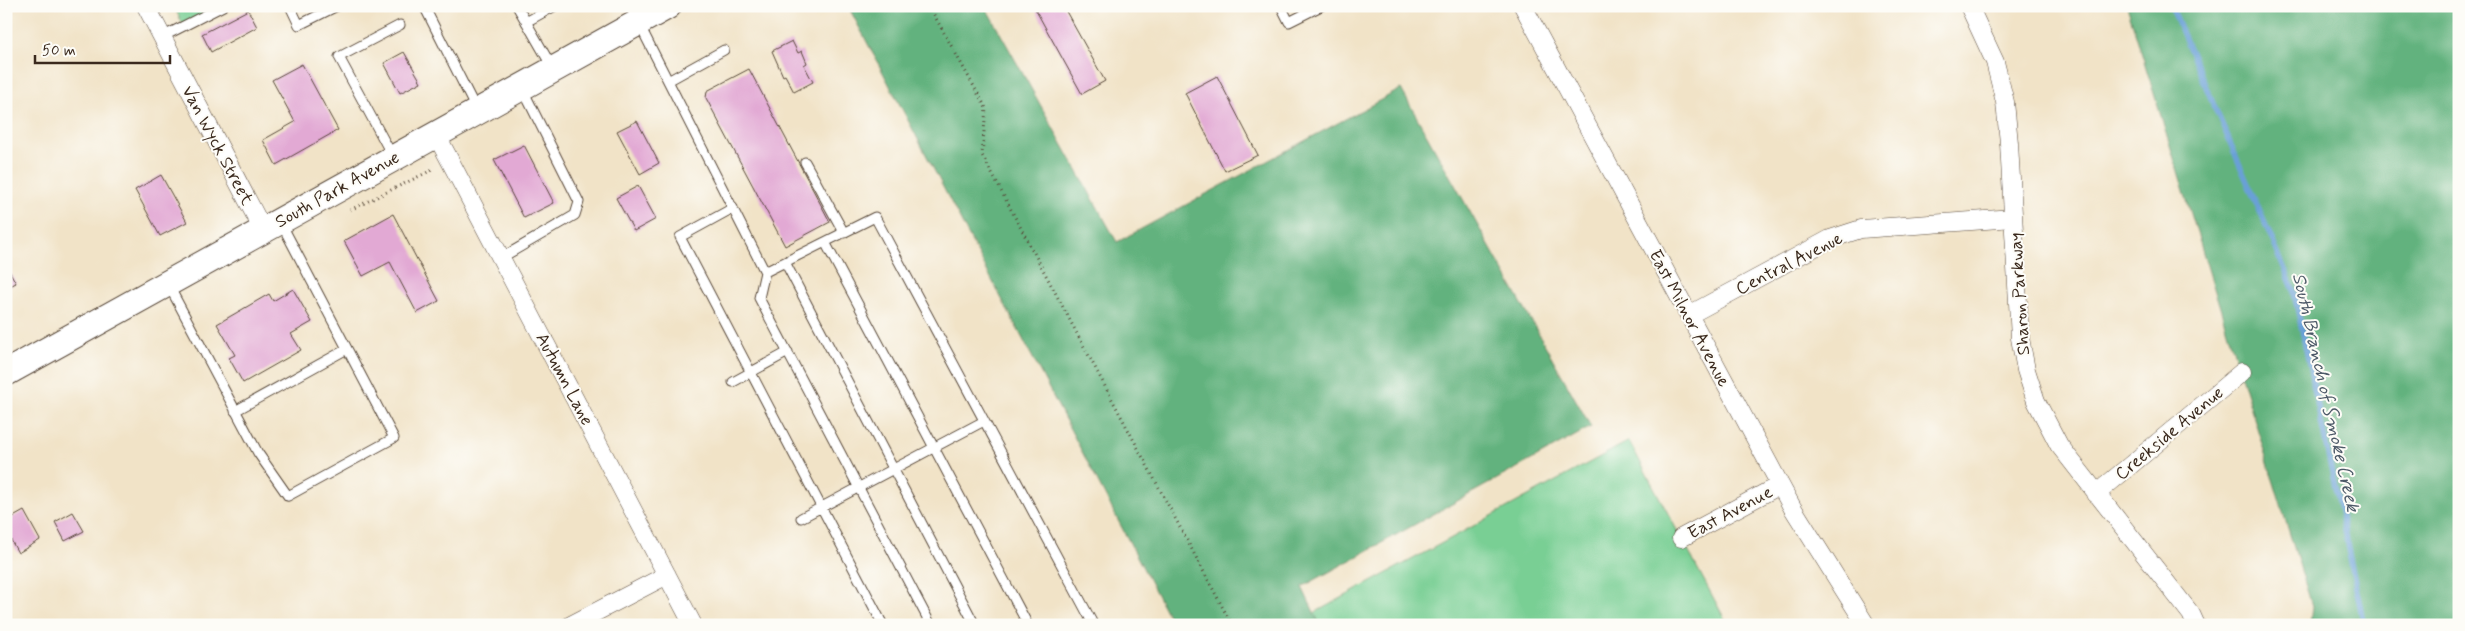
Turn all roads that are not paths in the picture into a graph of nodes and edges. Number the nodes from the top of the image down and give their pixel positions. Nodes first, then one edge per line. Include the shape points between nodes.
1 (146, 6) edge
2 (224, 6) edge
3 (290, 6) edge
4 (337, 6) edge
5 (424, 6) edge
6 (517, 6) edge
7 (555, 6) edge
8 (668, 6) edge
9 (1281, 6) edge
10 (1321, 6) edge
11 (1524, 6) edge
12 (1969, 6) edge
13 (634, 14) edge
14 (526, 22) junction
15 (400, 25) dead end
16 (162, 37) junction
17 (724, 50) dead end
18 (554, 70) junction
19 (668, 81) junction
20 (521, 88) junction
21 (477, 112) junction
22 (436, 134) junction
23 (394, 158) junction
24 (805, 162) dead end
25 (733, 208) junction
26 (2014, 218) junction
27 (271, 225) junction
28 (844, 233) junction
29 (826, 242) junction
30 (501, 258) junction
31 (785, 262) junction
32 (765, 272) junction
33 (167, 283) junction
34 (1689, 315) junction
35 (347, 349) junction
36 (788, 352) junction
37 (751, 372) junction
38 (2242, 372) dead end
39 (6, 373) edge
40 (733, 382) dead end
41 (235, 411) junction
42 (984, 421) junction
43 (934, 448) junction
44 (893, 469) junction
45 (1780, 485) junction
46 (858, 486) junction
47 (2096, 494) junction
48 (821, 506) junction
49 (801, 518) dead end
50 (1681, 538) dead end
51 (667, 575) junction
52 (572, 625) edge
53 (693, 625) edge
54 (884, 625) edge
55 (931, 625) edge
56 (975, 625) edge
57 (1028, 625) edge
58 (1086, 625) edge
59 (1866, 625) edge
60 (2196, 625) edge

1 - 16 street, Van Wyck Street
2 - 16 lane
3 - 4 lane via 300,25
5 - 21 lane
6 - 14 lane
7 - 14 lane
8 - 13 main road, South Park Avenue
9 - 10 lane via 1289,22
11 - 34 street, East Milnor Avenue
12 - 26 street, Sharon Parkway via 1995,62 2005,102
13 - 18 main road, South Park Avenue
13 - 19 lane
14 - 18 lane
15 - 23 lane via 339,58
16 - 27 street, Van Wyck Street
17 - 19 lane
18 - 20 main road, South Park Avenue
19 - 25 lane
20 - 21 main road, South Park Avenue
20 - 30 lane via 579,202 575,215
21 - 22 main road, South Park Avenue
22 - 23 main road, South Park Avenue
22 - 30 street, Autumn Lane
23 - 27 main road, South Park Avenue
24 - 28 lane
25 - 32 lane
25 - 37 lane via 680,237
26 - 34 street, Central Avenue via 1861,229 1830,239
26 - 47 street, Sharon Parkway via 2020,338 2026,370 2047,424
27 - 33 main road, South Park Avenue
27 - 35 lane
28 - 29 lane
28 - 42 lane via 875,217
29 - 31 lane
29 - 43 lane
30 - 51 street, Autumn Lane
31 - 32 lane
31 - 44 lane
32 - 36 lane via 759,298
33 - 39 main road, South Park Avenue
33 - 41 lane
34 - 45 street, East Milnor Avenue
35 - 41 lane
35 - 41 lane via 394,438 288,496 258,453
36 - 37 lane
36 - 46 lane
37 - 40 lane
37 - 48 lane
38 - 47 street, Creekside Avenue
42 - 43 lane
42 - 58 lane via 1092,622
43 - 44 lane
43 - 57 lane
44 - 46 lane
44 - 56 lane
45 - 50 street, East Avenue
45 - 59 street, East Milnor Avenue
46 - 48 lane
46 - 55 lane
47 - 60 street, Sharon Parkway via 2192,614
48 - 49 lane
48 - 54 lane
51 - 52 street
51 - 53 street, Autumn Lane

